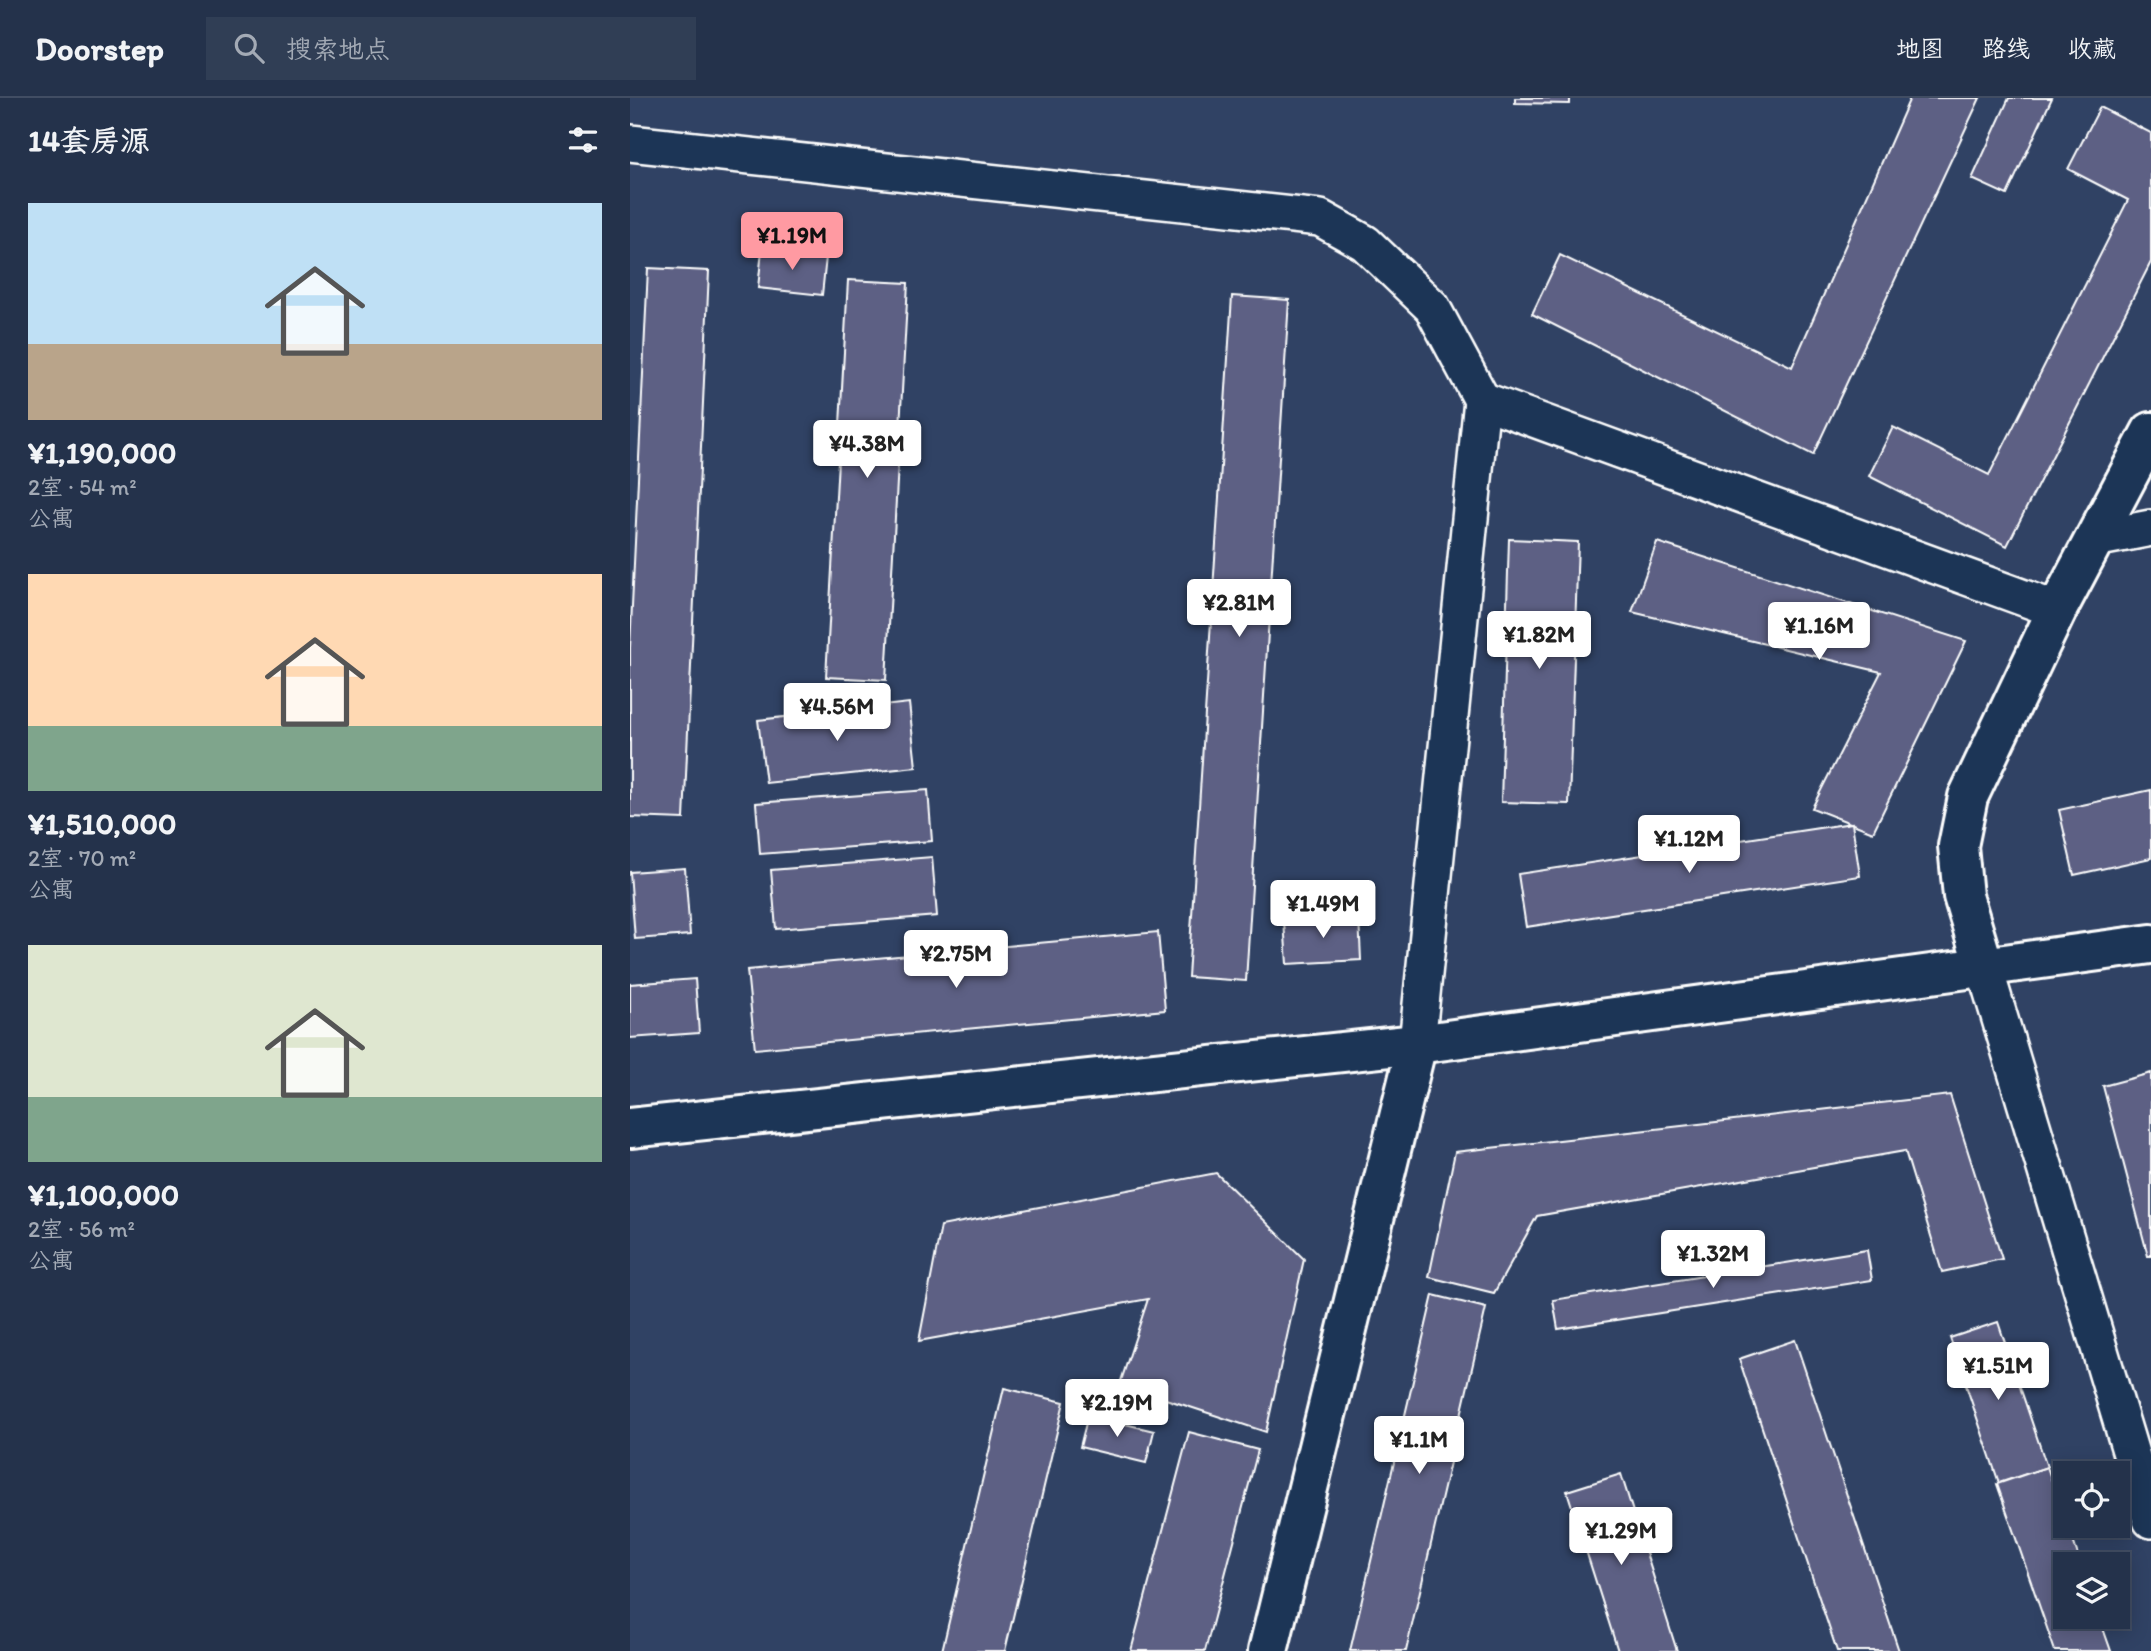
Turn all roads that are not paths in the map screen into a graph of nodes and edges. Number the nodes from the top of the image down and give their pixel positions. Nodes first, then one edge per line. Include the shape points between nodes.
1 (630, 143) edge
2 (1482, 400) junction
3 (2151, 432) edge
4 (2151, 528) edge
5 (2094, 539) junction
6 (2057, 610) junction
7 (2151, 944) edge
8 (1984, 966) junction
9 (1417, 1044) junction
10 (630, 1129) edge
11 (2151, 1520) edge
12 (1268, 1651) edge

1 - 2 street via 1320,218 1365,243 1432,307
2 - 6 street
2 - 9 street
3 - 5 street
4 - 5 street
5 - 6 street
6 - 8 street via 1968,797 1958,846 1963,896
7 - 8 street
8 - 9 street
8 - 11 street
9 - 10 street
9 - 12 street

